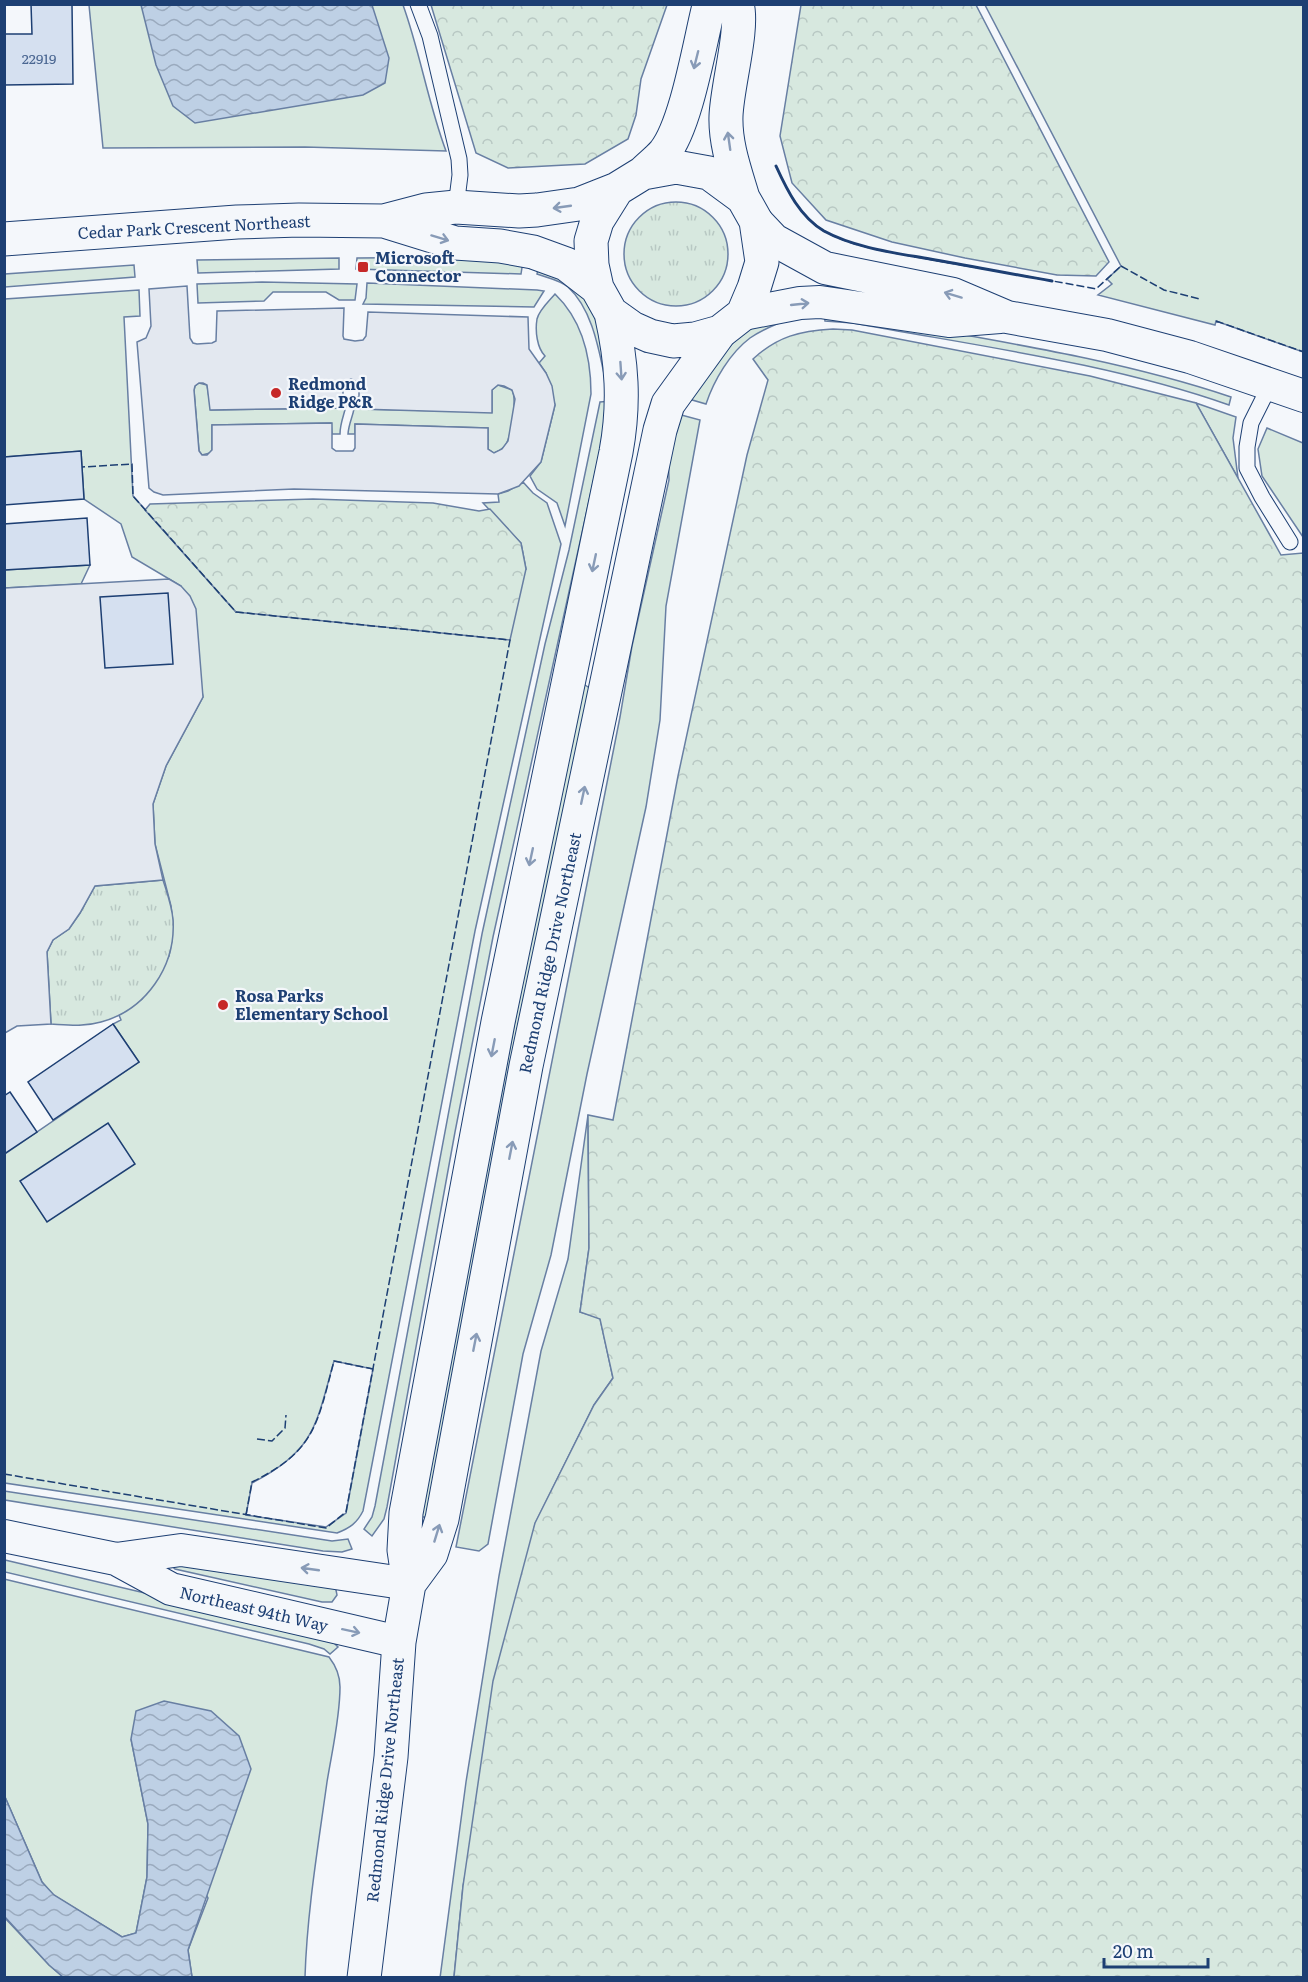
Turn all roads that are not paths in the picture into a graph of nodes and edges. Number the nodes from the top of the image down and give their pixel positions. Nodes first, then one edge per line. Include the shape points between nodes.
1 (418, 4) edge
2 (712, 4) edge
3 (737, 4) edge
4 (630, 181) junction
5 (456, 207) junction
6 (749, 210) junction
7 (384, 221) junction
8 (4, 239) edge
9 (604, 301) junction
10 (1007, 317) junction
11 (731, 323) junction
12 (1270, 385) junction
13 (1304, 396) edge
14 (1290, 542) dead end
15 (4, 1536) edge
16 (116, 1559) junction
17 (409, 1584) junction
18 (399, 1642) junction
19 (364, 1977) edge

1 - 5 lane via 430,36 459,159
2 -> 4 street, Redmond Ridge Drive Northeast via 675,133 664,153
6 -> 3 street, Redmond Ridge Drive Northeast via 728,142 726,117 740,16
4 -> 5 street, Cedar Park Crescent Northeast via 579,204 519,211
4 - 6 street via 676,167 709,173
4 - 9 street, Redmond Ridge Drive Northeast via 597,221 591,242
5 - 7 street, Cedar Park Crescent Northeast
10 -> 6 street via 953,294 825,268 774,240
6 - 11 street, Redmond Ridge Drive Northeast via 762,262 754,288
7 - 8 street, Cedar Park Crescent Northeast via 237,222
7 -> 9 street, Cedar Park Crescent Northeast via 455,243 533,252 566,264
9 - 11 street via 632,328 673,340 695,339
9 -> 17 street, Redmond Ridge Drive Northeast via 621,371 621,426 498,1022 406,1513 404,1550
11 -> 10 street via 800,303 820,302 949,321
10 - 12 street via 1107,335 1190,357
17 -> 11 street, Redmond Ridge Drive Northeast via 431,1554 442,1519 526,1066 660,430 668,404
12 - 13 street
12 - 14 lane via 1251,423 1247,468
15 - 16 street, Northeast 94th Way
17 -> 16 street, Northeast 94th Way via 181,1550
16 -> 18 street, Northeast 94th Way via 171,1589
17 - 18 street, Redmond Ridge Drive Northeast
18 - 19 street, Redmond Ridge Drive Northeast via 391,1757

